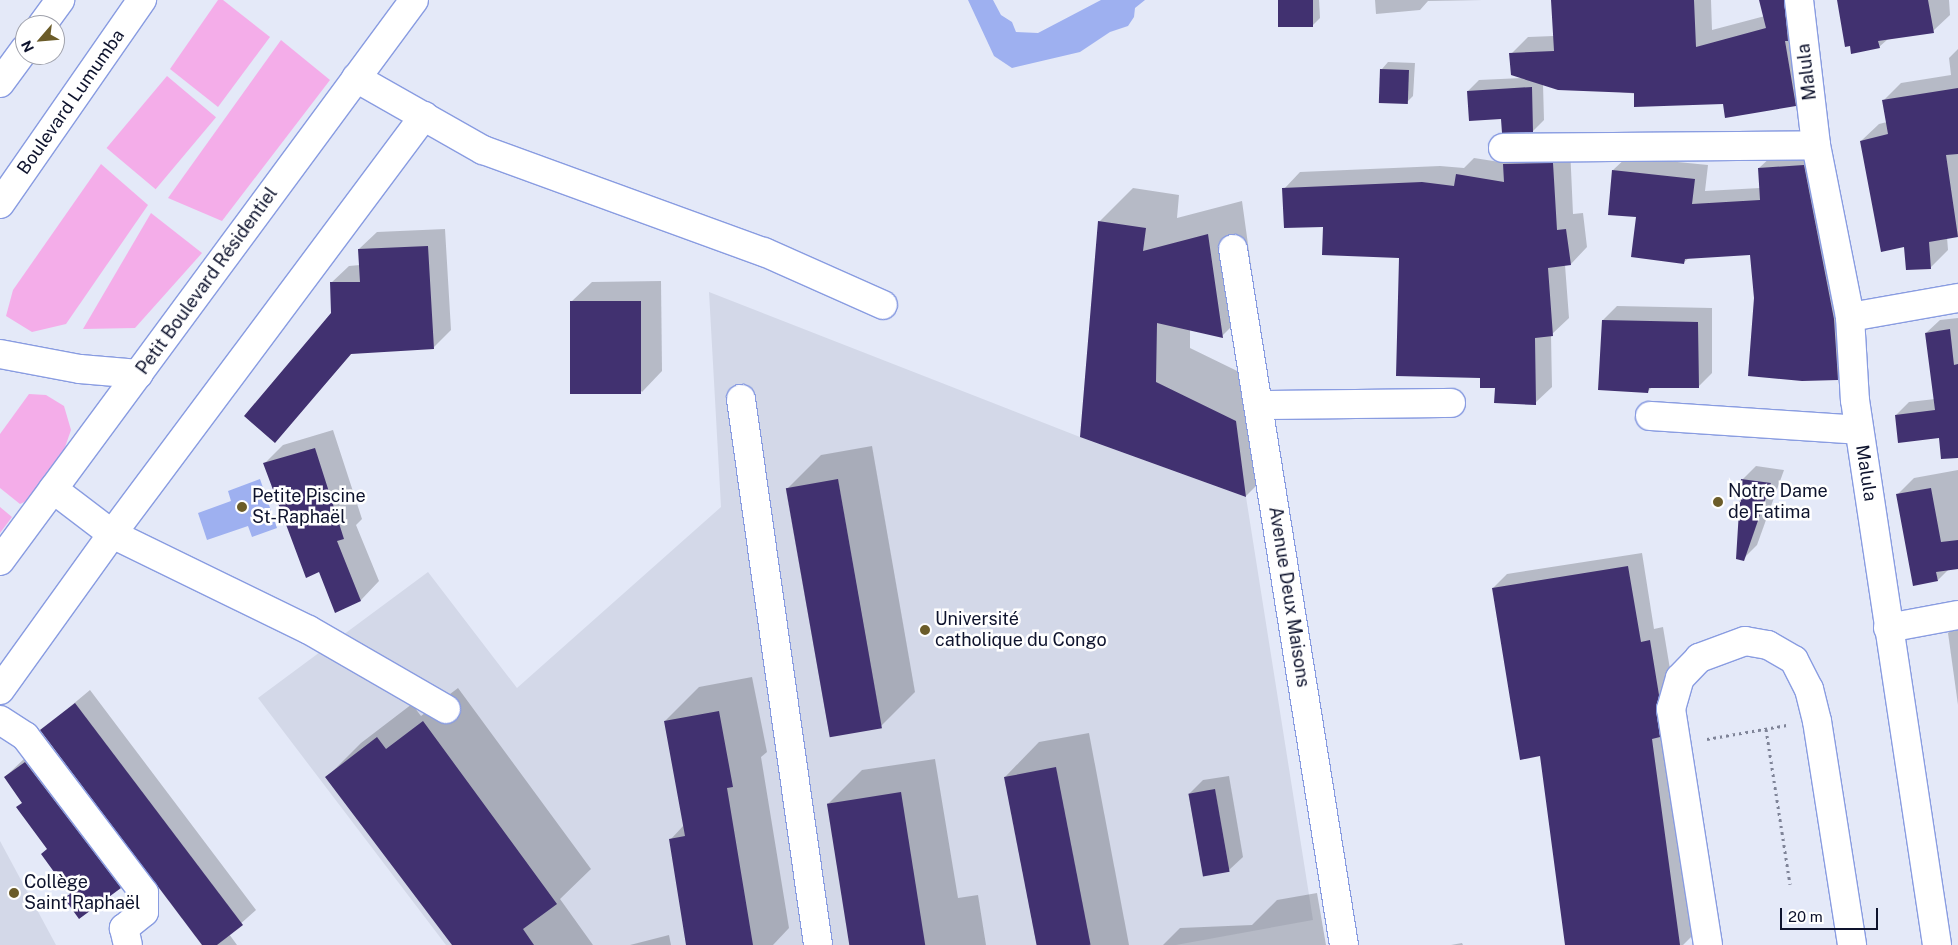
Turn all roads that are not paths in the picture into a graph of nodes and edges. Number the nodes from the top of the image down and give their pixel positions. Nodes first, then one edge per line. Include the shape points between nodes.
1 (60, 0) edge
2 (142, 0) edge
3 (414, 0) edge
4 (1799, 0) edge
5 (49, 15) edge
6 (15, 63) edge
7 (356, 78) junction
8 (0, 84) edge
9 (424, 116) junction
10 (1816, 145) junction
11 (1503, 148) dead end
12 (0, 204) edge
13 (1234, 249) dead end
14 (1958, 298) edge
15 (883, 305) dead end
16 (1850, 317) junction
17 (0, 354) edge
18 (138, 374) junction
19 (741, 399) dead end
20 (1451, 403) dead end
21 (1260, 405) junction
22 (1650, 416) dead end
23 (1859, 430) junction
24 (53, 489) junction
25 (112, 534) junction
26 (0, 561) edge
27 (1958, 615) edge
28 (1888, 628) junction
29 (0, 690) edge
30 (446, 709) dead end
31 (0, 720) edge
32 (128, 945) edge
33 (818, 945) edge
34 (1344, 945) edge
35 (1708, 945) edge
36 (1852, 945) edge
37 (1937, 945) edge

1 - 5 main road
2 - 12 main road, Boulevard Lumumba
3 - 7 main road, Petit Boulevard Résidentiel
4 - 10 main road, Malula
6 - 8 main road
7 - 9 main road
7 - 18 main road, Petit Boulevard Résidentiel
9 - 15 main road via 483,150 764,252
9 - 25 main road
10 - 11 main road
10 - 16 main road, Malula
13 - 21 main road, Avenue Deux Maisons
14 - 16 main road
16 - 23 main road, Malula
17 - 18 main road via 80,369
18 - 24 main road, Petit Boulevard Résidentiel
19 - 33 main road
20 - 21 main road
21 - 34 main road, Avenue Deux Maisons
22 - 23 main road
23 - 28 main road, Malula
24 - 25 main road
24 - 26 main road, Petit Boulevard Résidentiel
25 - 29 main road
25 - 30 main road via 309,630
27 - 28 main road
28 - 37 main road, Malula
31 - 32 main road via 24,736 144,893 144,912 124,928
35 - 36 main road via 1671,709 1680,678 1699,658 1745,640 1768,645 1794,660 1809,689 1817,720

